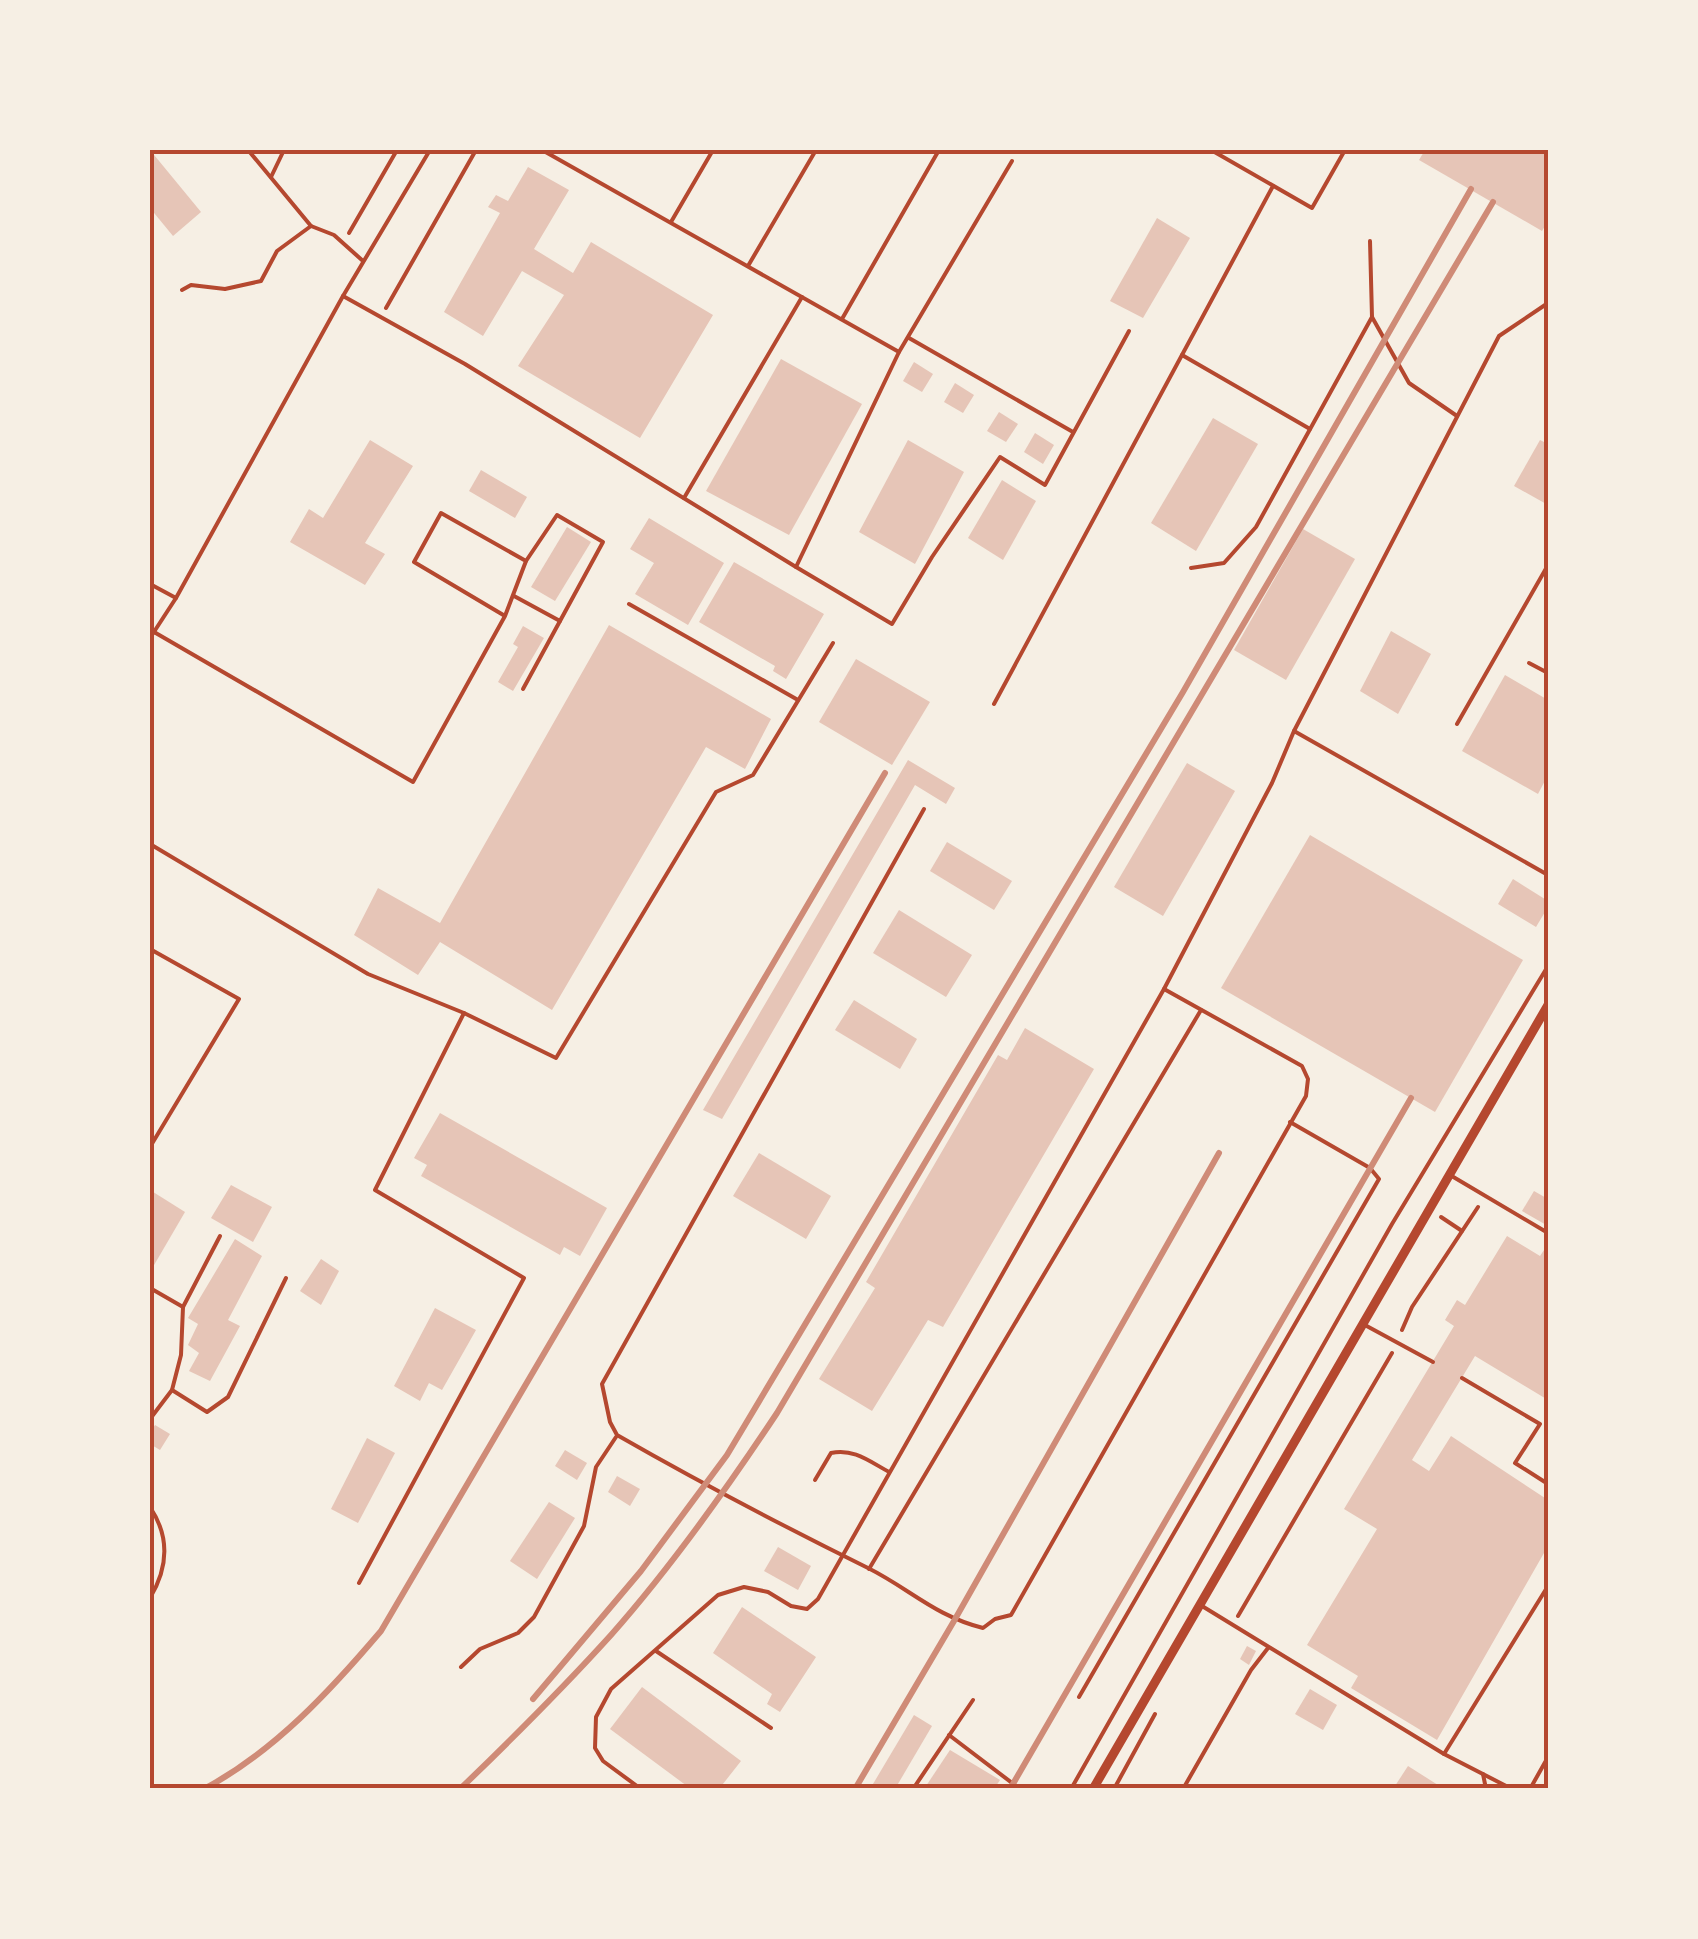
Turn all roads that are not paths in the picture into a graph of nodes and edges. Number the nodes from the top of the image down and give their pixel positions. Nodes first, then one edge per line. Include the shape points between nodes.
1 (248, 150) edge
2 (284, 150) edge
3 (430, 150) edge
4 (542, 150) edge
5 (713, 150) edge
6 (816, 150) edge
7 (939, 150) edge
8 (1211, 150) edge
9 (1345, 150) edge
10 (1012, 162) dead end
11 (271, 177) junction
12 (1273, 186) junction
13 (671, 222) junction
14 (311, 226) junction
15 (1370, 241) dead end
16 (363, 262) junction
17 (748, 266) junction
18 (182, 290) dead end
19 (343, 296) junction
20 (802, 297) junction
21 (1548, 303) edge
22 (1372, 318) junction
23 (842, 320) junction
24 (1129, 331) dead end
25 (908, 337) junction
26 (899, 352) junction
27 (1182, 355) junction
28 (1457, 416) junction
29 (1310, 430) junction
30 (1074, 432) junction
31 (684, 498) junction
32 (526, 560) junction
33 (796, 566) junction
34 (1548, 566) edge
35 (1191, 568) dead end
36 (150, 584) edge
37 (513, 595) junction
38 (176, 598) junction
39 (629, 604) dead end
40 (504, 616) junction
41 (560, 620) junction
42 (154, 632) junction
43 (150, 638) edge
44 (833, 643) dead end
45 (1529, 662) dead end
46 (1548, 673) edge
47 (522, 689) dead end
48 (798, 700) junction
49 (994, 704) dead end
50 (1457, 724) dead end
51 (1294, 731) junction
52 (924, 809) dead end
53 (150, 844) edge
54 (1548, 875) edge
55 (150, 949) edge
56 (1164, 990) junction
57 (1548, 1005) edge
58 (1201, 1010) junction
59 (464, 1013) junction
60 (1290, 1122) junction
61 (150, 1147) edge
62 (1450, 1175) junction
63 (1548, 1233) edge
64 (220, 1236) dead end
65 (286, 1278) dead end
66 (150, 1288) edge
67 (183, 1307) junction
68 (1363, 1324) junction
69 (1433, 1362) dead end
70 (1462, 1378) dead end
71 (172, 1390) junction
72 (150, 1419) edge
73 (617, 1435) junction
74 (889, 1472) junction
75 (815, 1480) dead end
76 (1548, 1484) edge
77 (150, 1506) edge
78 (841, 1557) junction
79 (869, 1568) junction
80 (359, 1583) dead end
81 (1548, 1586) edge
82 (150, 1598) edge
83 (1200, 1604) junction
84 (1269, 1647) junction
85 (656, 1651) junction
86 (461, 1667) dead end
87 (1079, 1696) dead end
88 (973, 1700) dead end
89 (772, 1728) dead end
90 (949, 1736) junction
91 (1444, 1754) junction
92 (1548, 1757) edge
93 (1483, 1774) junction
94 (641, 1789) edge
95 (912, 1789) edge
96 (1020, 1789) edge
97 (1093, 1789) edge
98 (1183, 1789) edge
99 (1486, 1789) edge
100 (1512, 1789) edge
101 (1530, 1789) edge

1 - 11 lane
2 - 11 lane
3 - 16 lane
4 - 13 lane
5 - 13 lane
6 - 17 lane
7 - 23 lane
8 - 12 lane
9 - 12 lane via 1312,208
10 - 25 lane
11 - 14 lane
12 - 27 lane
13 - 17 lane
14 - 16 lane
14 - 18 lane via 277,252 261,282
15 - 22 lane
16 - 19 lane
17 - 20 lane
19 - 31 lane
19 - 38 lane
20 - 23 lane
20 - 31 lane
21 - 28 lane via 1499,336
22 - 28 lane via 1409,383
22 - 29 lane
23 - 26 lane
24 - 30 lane
25 - 26 lane
25 - 30 lane
26 - 33 lane
27 - 29 lane
27 - 49 lane
28 - 51 lane
29 - 35 lane via 1256,527 1224,563
30 - 33 lane via 1045,485 1000,458 892,624
31 - 33 lane
32 - 37 lane
32 - 40 lane via 441,513 414,562
32 - 41 lane via 557,516 603,542
34 - 50 lane
36 - 38 lane
37 - 40 lane
37 - 41 lane
38 - 42 lane
39 - 48 lane
40 - 42 lane via 413,782
41 - 47 lane
42 - 43 lane
44 - 48 lane
45 - 46 lane
48 - 59 lane via 753,775 716,792 556,1058
51 - 54 lane
51 - 56 lane
52 - 73 lane via 602,1384
53 - 59 lane via 368,974
55 - 61 lane via 239,998
56 - 58 lane
56 - 74 lane
57 - 62 street
58 - 60 lane via 1302,1066 1306,1096
58 - 79 lane
59 - 80 lane via 375,1190 524,1278
60 - 79 lane via 1011,1615 983,1628 954,1621
60 - 87 lane via 1379,1179
62 - 63 lane
62 - 68 street
64 - 67 lane
65 - 71 lane via 228,1397 207,1412
66 - 67 lane
67 - 71 lane
68 - 69 lane
68 - 83 street
70 - 76 lane via 1540,1424 1514,1463
71 - 72 lane
73 - 78 lane
73 - 86 lane via 596,1467 584,1526 534,1618
74 - 75 lane via 839,1451
74 - 78 lane
77 - 82 lane via 166,1547
78 - 79 lane
78 - 85 lane via 807,1609 744,1587 718,1595
81 - 91 lane
83 - 84 lane
83 - 97 street
84 - 91 lane
84 - 98 lane
85 - 89 lane
85 - 94 lane via 611,1689 596,1717 595,1748
88 - 90 lane
90 - 95 lane
90 - 96 lane
91 - 93 lane
92 - 101 lane
93 - 99 lane
93 - 100 lane

